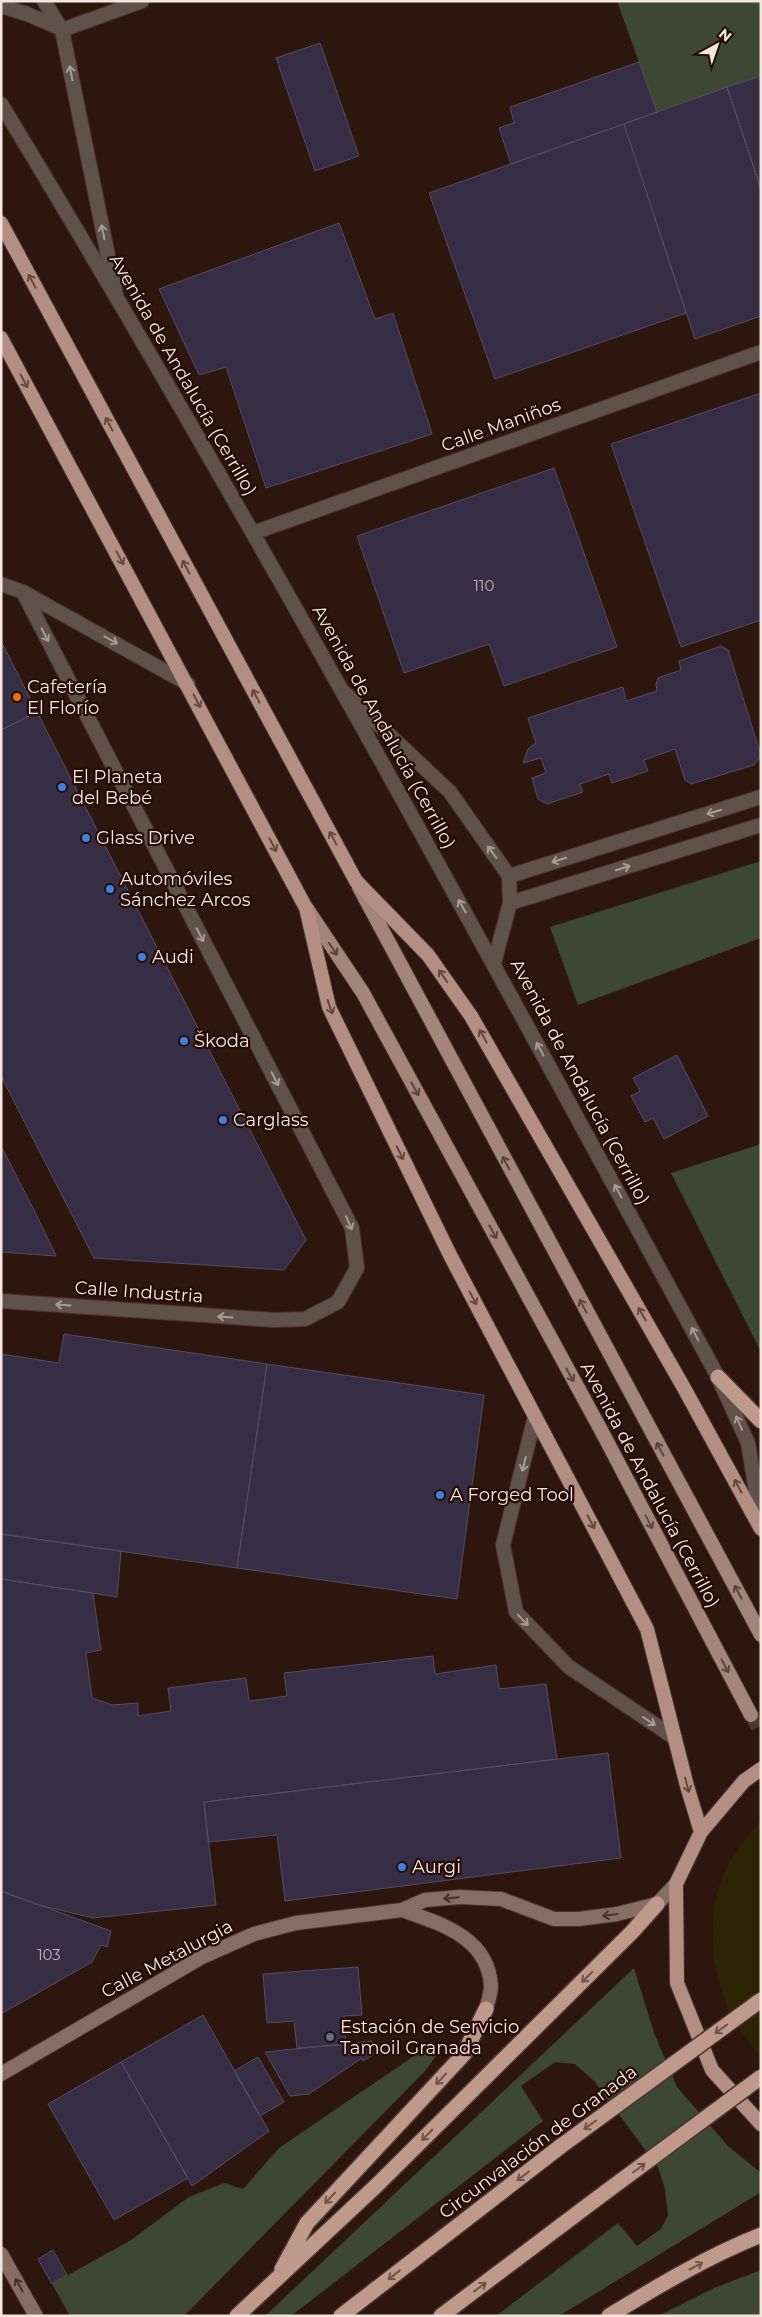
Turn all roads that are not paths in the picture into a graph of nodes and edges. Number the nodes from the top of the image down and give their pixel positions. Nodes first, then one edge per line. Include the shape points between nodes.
1 (44, 1) edge
2 (142, 1) edge
3 (1, 6) edge
4 (62, 30) junction
5 (1, 104) edge
6 (1, 223) edge
7 (117, 297) junction
8 (1, 338) edge
9 (761, 352) edge
10 (253, 533) junction
11 (1, 584) edge
12 (23, 592) junction
13 (188, 684) junction
14 (344, 692) junction
15 (761, 797) edge
16 (761, 825) edge
17 (509, 876) junction
18 (356, 881) junction
19 (510, 903) junction
20 (306, 908) junction
21 (494, 963) junction
22 (1, 1301) edge
23 (718, 1377) junction
24 (536, 1416) junction
25 (761, 1421) edge
26 (761, 1522) edge
27 (761, 1529) edge
28 (761, 1635) edge
29 (751, 1715) tunnel mouth
30 (675, 1738) junction
31 (761, 1769) edge
32 (701, 1832) junction
33 (676, 1884) junction
34 (657, 1904) junction
35 (402, 1910) junction
36 (761, 2000) edge
37 (486, 2009) joint
38 (1, 2074) edge
39 (761, 2077) edge
40 (761, 2124) edge
41 (761, 2235) edge
42 (1, 2254) edge
43 (275, 2281) junction
44 (36, 2316) edge
45 (237, 2316) edge
46 (341, 2316) edge
47 (441, 2316) edge
48 (609, 2316) edge

1 - 4 street
2 - 4 street
3 - 4 street
7 -> 4 street
5 - 7 street, Avenida de Andalucía (Cerrillo)
18 -> 6 highway, Avenida de Andalucía (Cerrillo)
7 - 10 street, Avenida de Andalucía (Cerrillo)
8 -> 13 highway, Avenida de Andalucía (Cerrillo)
9 - 10 street, Calle Maniños
10 - 14 street, Avenida de Andalucía (Cerrillo)
11 - 12 street
12 -> 13 street
12 -> 22 street, Calle Industria via 352,1228 357,1268 338,1302 306,1319 274,1320
13 -> 20 highway, Avenida de Andalucía (Cerrillo)
17 -> 14 street via 450,792
21 -> 14 street, Avenida de Andalucía (Cerrillo)
15 -> 17 street
19 -> 16 street
17 - 19 street
27 -> 18 highway, Avenida de Andalucía (Cerrillo) via 471,1016 428,955
28 -> 18 main road, Avenida de Andalucía (Cerrillo)
19 - 21 street
20 -> 24 highway, Avenida de Andalucía (Cerrillo) via 329,1007 450,1256
20 -> 29 main road, Avenida de Andalucía (Cerrillo) via 363,993
23 -> 21 street, Avenida de Andalucía (Cerrillo)
23 - 25 highway
26 -> 23 street, Avenida de Andalucía (Cerrillo) via 748,1443
24 -> 30 highway, Avenida de Andalucía (Cerrillo) via 647,1629
24 -> 30 street via 503,1545 516,1612 569,1667
30 -> 32 highway, Avenida de Andalucía (Cerrillo)
31 - 32 highway via 744,1780
32 - 33 highway
33 - 34 main road
33 - 40 highway via 677,1983 712,2070
34 -> 35 main road, Calle Metalurgia via 579,1919 554,1919 501,1899 425,1900
34 -> 43 highway via 377,2185
35 - 37 main road via 438,1923 469,1940 485,1962 491,1987
35 - 38 main road, Calle Metalurgia via 296,1923 254,1934 202,1957
36 -> 46 highway, Circunvalación de Granada, bridge via 562,2146
37 -> 43 highway via 464,2054 307,2223
47 -> 39 highway, bridge
48 -> 41 highway via 653,2289
44 -> 42 main road
43 - 45 highway

